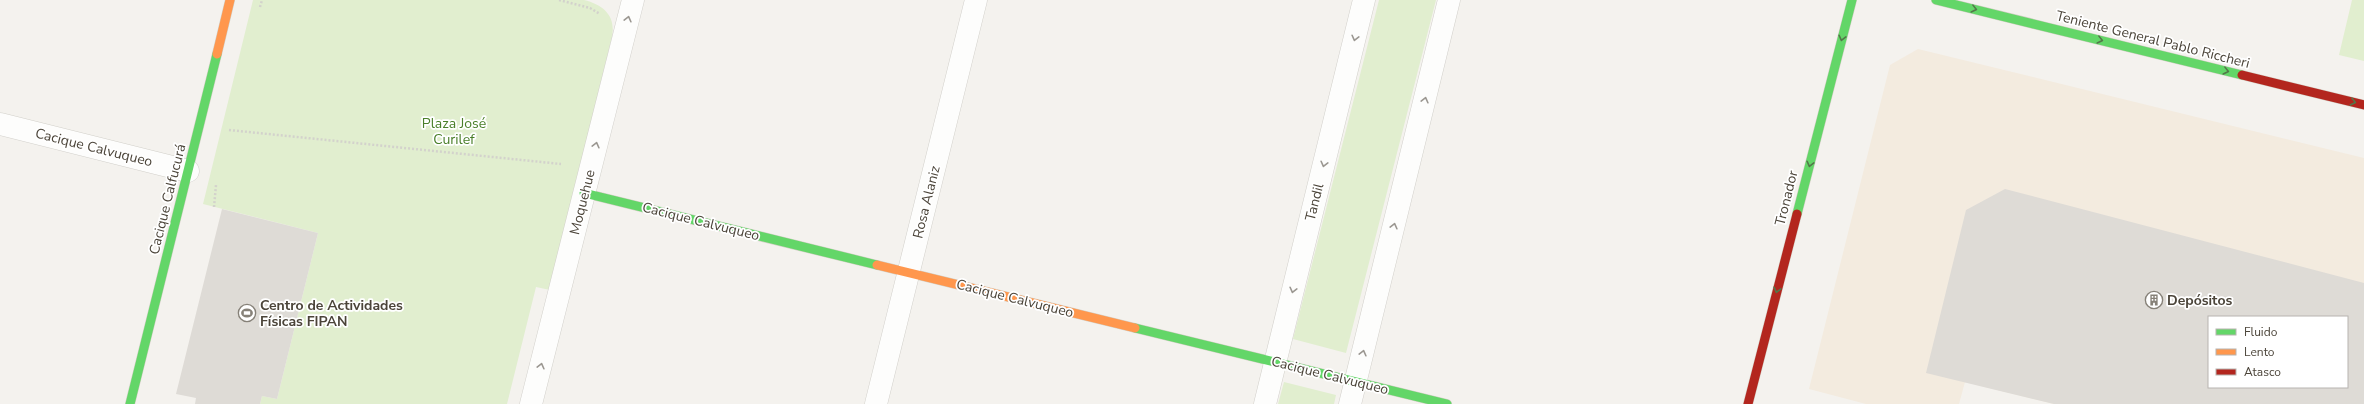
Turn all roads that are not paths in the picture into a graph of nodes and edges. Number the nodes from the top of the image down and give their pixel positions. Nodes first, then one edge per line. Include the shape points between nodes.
1 (230, 0) edge
2 (633, 0) edge
3 (976, 0) edge
4 (1364, 0) edge
5 (1449, 0) edge
6 (1852, 0) edge
7 (1936, 0) edge
8 (2364, 105) edge
9 (0, 124) edge
10 (188, 171) junction
11 (584, 193) junction
12 (909, 272) junction
13 (1275, 362) junction
14 (1356, 382) junction
15 (130, 404) edge
16 (531, 404) edge
17 (876, 404) edge
18 (1265, 404) edge
19 (1350, 404) edge
20 (1447, 404) edge
21 (1748, 404) edge

1 - 10 street, Cacique Calfucurá
11 -> 2 street, Moquehue
3 - 12 street, Rosa Alaniz
4 -> 13 street, Tandil
14 -> 5 street
6 -> 21 street, Tronador
7 -> 8 street, Teniente General Pablo Riccheri
9 - 10 street, Cacique Calvuqueo
10 - 15 street, Cacique Calfucurá
11 - 12 street, Cacique Calvuqueo
16 -> 11 street, Moquehue
12 - 13 street, Cacique Calvuqueo
12 - 17 street, Rosa Alaniz
13 - 14 street, Cacique Calvuqueo
13 - 18 street, Tandil
14 - 19 street
14 - 20 street, Cacique Calvuqueo

